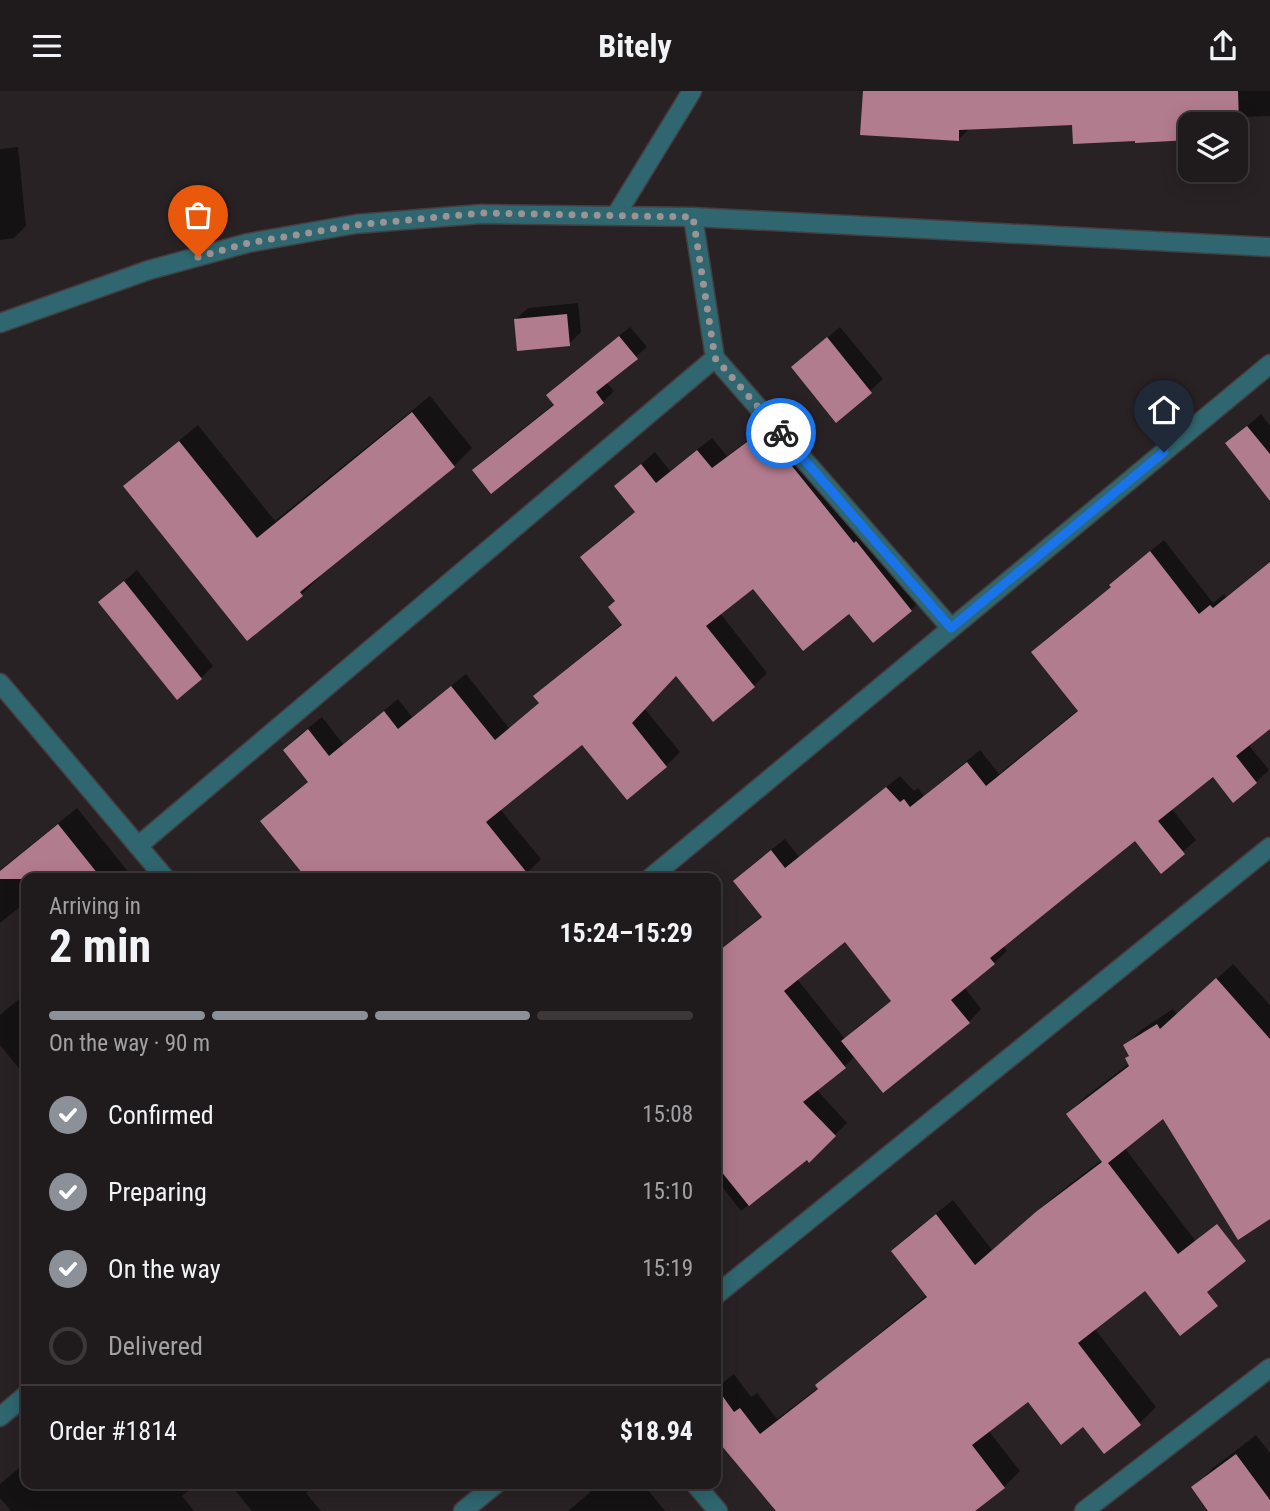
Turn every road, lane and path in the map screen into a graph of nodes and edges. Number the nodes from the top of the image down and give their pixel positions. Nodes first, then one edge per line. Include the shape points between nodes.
1 (692, 91) edge
2 (616, 215) junction
3 (693, 217) junction
4 (1270, 247) edge
5 (0, 323) edge
6 (715, 358) junction
7 (1270, 364) edge
8 (951, 628) junction
9 (0, 683) edge
10 (138, 846) junction
11 (1270, 848) edge
12 (161, 873) edge
13 (656, 873) edge
14 (721, 1291) edge
15 (1270, 1369) edge
16 (21, 1399) edge
17 (0, 1417) edge
18 (490, 1489) edge
19 (699, 1489) edge
20 (463, 1511) edge
21 (718, 1511) edge
22 (1084, 1511) edge

1 - 2 street
2 - 3 street
2 - 5 street via 481,213 342,227 248,243 149,270
3 - 4 street
3 - 6 street
6 - 8 street
6 - 10 street
7 - 8 street
8 - 13 street
9 - 10 street
10 - 12 street
11 - 14 street
15 - 22 street
16 - 17 street
18 - 20 street
19 - 21 street

